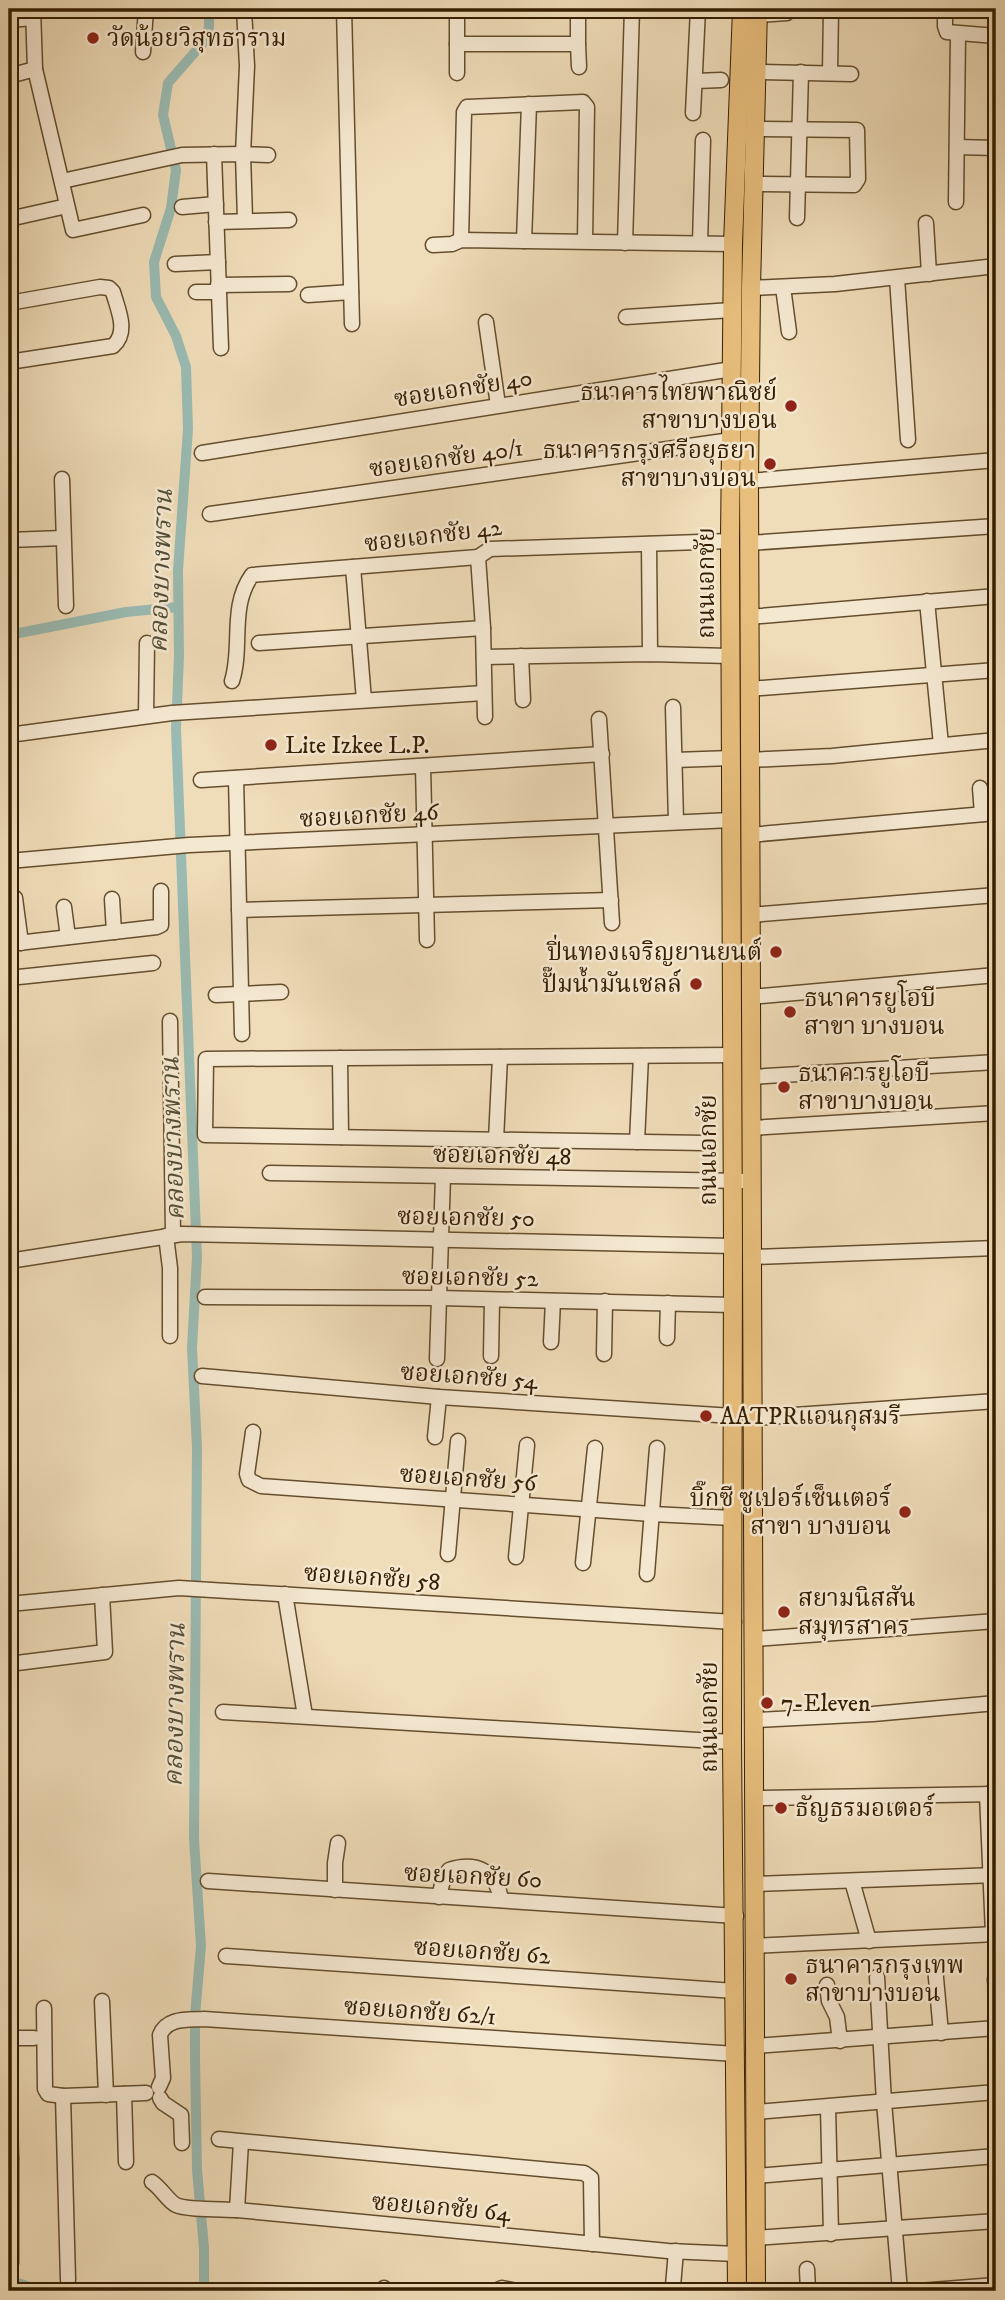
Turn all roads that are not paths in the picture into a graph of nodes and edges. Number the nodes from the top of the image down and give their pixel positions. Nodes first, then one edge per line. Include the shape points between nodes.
1 (146, 9) edge
2 (244, 9) edge
3 (345, 9) edge
4 (457, 9) edge
5 (578, 9) edge
6 (632, 9) edge
7 (698, 9) edge
8 (831, 9) edge
9 (945, 9) edge
10 (753, 11) edge
11 (33, 13) edge
12 (787, 13) dead end
13 (9, 20) edge
14 (958, 34) junction
15 (996, 36) edge
16 (457, 44) junction
17 (578, 44) junction
18 (143, 52) dead end
19 (579, 67) dead end
20 (36, 69) junction
21 (757, 72) junction
22 (801, 72) junction
23 (457, 73) dead end
24 (830, 73) junction
25 (851, 74) dead end
26 (9, 76) edge
27 (721, 80) dead end
28 (696, 81) junction
29 (529, 104) junction
30 (747, 109) junction
31 (693, 113) dead end
32 (755, 129) junction
33 (800, 129) junction
34 (703, 140) dead end
35 (957, 147) junction
36 (996, 148) edge
37 (214, 154) junction
38 (243, 154) junction
39 (268, 155) dead end
40 (62, 181) junction
41 (753, 184) junction
42 (798, 184) junction
43 (956, 202) dead end
44 (216, 204) junction
45 (66, 206) junction
46 (182, 207) dead end
47 (143, 215) dead end
48 (797, 218) dead end
49 (9, 219) edge
50 (245, 220) junction
51 (289, 220) dead end
52 (216, 222) junction
53 (926, 223) dead end
54 (461, 240) junction
55 (524, 241) junction
56 (584, 241) junction
57 (625, 243) junction
58 (700, 243) junction
59 (733, 244) junction
60 (433, 245) dead end
61 (218, 262) junction
62 (175, 264) dead end
63 (996, 266) edge
64 (929, 274) junction
65 (897, 278) junction
66 (289, 284) dead end
67 (783, 287) junction
68 (218, 288) junction
69 (751, 288) junction
70 (196, 292) dead end
71 (351, 292) junction
72 (308, 295) dead end
73 (9, 300) edge
74 (732, 310) junction
75 (626, 317) dead end
76 (486, 323) dead end
77 (352, 324) dead end
78 (789, 332) dead end
79 (221, 348) dead end
80 (9, 362) edge
81 (732, 369) junction
82 (498, 405) junction
83 (731, 440) junction
84 (908, 440) dead end
85 (202, 453) dead end
86 (996, 460) edge
87 (62, 479) dead end
88 (749, 481) junction
89 (210, 514) dead end
90 (996, 526) edge
91 (63, 538) junction
92 (9, 540) edge
93 (730, 541) junction
94 (749, 543) junction
95 (649, 544) junction
96 (478, 557) junction
97 (353, 567) junction
98 (996, 596) edge
99 (927, 601) junction
100 (66, 606) dead end
101 (750, 617) junction
102 (483, 628) junction
103 (359, 637) junction
104 (147, 643) dead end
105 (259, 643) dead end
106 (650, 654) junction
107 (749, 655) junction
108 (521, 656) junction
109 (730, 656) junction
110 (484, 657) junction
111 (996, 670) edge
112 (934, 675) junction
113 (232, 681) dead end
114 (749, 689) junction
115 (484, 694) junction
116 (364, 700) junction
117 (523, 700) dead end
118 (673, 707) dead end
119 (146, 716) junction
120 (485, 717) dead end
121 (599, 719) dead end
122 (9, 735) edge
123 (996, 740) edge
124 (941, 746) junction
125 (602, 754) junction
126 (740, 759) junction
127 (675, 760) junction
128 (423, 766) junction
129 (236, 778) junction
130 (201, 780) dead end
131 (980, 788) dead end
132 (989, 813) edge
133 (732, 820) junction
134 (676, 822) junction
135 (606, 825) junction
136 (750, 835) junction
137 (426, 836) junction
138 (238, 844) junction
139 (9, 861) edge
140 (161, 891) dead end
141 (996, 895) edge
142 (15, 898) dead end
143 (112, 899) dead end
144 (611, 900) junction
145 (427, 906) junction
146 (64, 907) dead end
147 (239, 911) junction
148 (750, 915) junction
149 (612, 923) dead end
150 (114, 932) junction
151 (68, 937) junction
152 (427, 940) dead end
153 (15, 944) edge
154 (153, 963) dead end
155 (996, 975) edge
156 (9, 978) edge
157 (281, 992) dead end
158 (242, 994) junction
159 (216, 995) dead end
160 (750, 997) junction
161 (170, 1021) dead end
162 (242, 1034) dead end
163 (733, 1055) junction
164 (642, 1056) junction
165 (500, 1057) junction
166 (340, 1058) junction
167 (996, 1062) edge
168 (751, 1077) junction
169 (996, 1113) edge
170 (751, 1128) junction
171 (341, 1137) junction
172 (496, 1140) junction
173 (637, 1142) junction
174 (705, 1143) dead end
175 (270, 1173) dead end
176 (443, 1176) junction
177 (752, 1181) junction
178 (733, 1182) junction
179 (174, 1235) junction
180 (442, 1239) junction
181 (733, 1246) junction
182 (996, 1248) edge
183 (753, 1258) junction
184 (9, 1261) edge
185 (205, 1297) dead end
186 (440, 1298) junction
187 (492, 1300) junction
188 (553, 1301) junction
189 (605, 1301) junction
190 (668, 1303) junction
191 (733, 1305) junction
192 (170, 1336) dead end
193 (667, 1338) dead end
194 (551, 1342) dead end
195 (604, 1354) dead end
196 (491, 1356) dead end
197 (437, 1359) dead end
198 (202, 1376) dead end
199 (439, 1397) junction
200 (996, 1401) edge
201 (733, 1416) junction
202 (753, 1418) junction
203 (253, 1432) dead end
204 (435, 1437) dead end
205 (458, 1441) dead end
206 (527, 1445) dead end
207 (595, 1448) dead end
208 (657, 1448) dead end
209 (452, 1500) junction
210 (520, 1505) junction
211 (587, 1509) junction
212 (652, 1514) junction
213 (733, 1518) junction
214 (448, 1554) dead end
215 (516, 1557) dead end
216 (583, 1563) dead end
217 (647, 1574) dead end
218 (285, 1594) junction
219 (102, 1595) junction
220 (9, 1604) edge
221 (996, 1621) edge
222 (734, 1622) junction
223 (754, 1639) junction
224 (9, 1664) edge
225 (996, 1703) edge
226 (223, 1712) dead end
227 (305, 1716) junction
228 (755, 1720) junction
229 (732, 1742) junction
230 (992, 1794) edge
231 (755, 1798) junction
232 (338, 1843) dead end
233 (993, 1875) edge
234 (208, 1881) dead end
235 (852, 1881) junction
236 (754, 1884) junction
237 (335, 1890) junction
238 (439, 1897) junction
239 (501, 1900) junction
240 (736, 1916) junction
241 (995, 1934) edge
242 (869, 1941) junction
243 (754, 1945) junction
244 (226, 1956) dead end
245 (934, 1967) dead end
246 (877, 1978) dead end
247 (827, 1985) dead end
248 (736, 1991) junction
249 (102, 2001) dead end
250 (44, 2008) dead end
251 (996, 2028) edge
252 (941, 2033) junction
253 (881, 2037) junction
254 (9, 2038) edge
255 (34, 2038) dead end
256 (840, 2041) junction
257 (754, 2046) junction
258 (736, 2054) junction
259 (9, 2082) edge
260 (996, 2092) edge
261 (155, 2093) junction
262 (124, 2094) junction
263 (9, 2095) edge
264 (106, 2095) junction
265 (63, 2096) junction
266 (884, 2102) junction
267 (828, 2107) junction
268 (755, 2112) junction
269 (219, 2140) dead end
270 (241, 2142) junction
271 (182, 2143) dead end
272 (996, 2156) edge
273 (10, 2159) edge
274 (126, 2162) dead end
275 (889, 2165) junction
276 (830, 2169) junction
277 (755, 2176) junction
278 (152, 2182) dead end
279 (237, 2210) junction
280 (736, 2212) junction
281 (755, 2212) junction
282 (10, 2219) edge
283 (996, 2221) edge
284 (895, 2229) junction
285 (831, 2234) junction
286 (756, 2238) junction
287 (593, 2244) junction
288 (676, 2251) junction
289 (737, 2254) junction
290 (11, 2263) dead end
291 (807, 2269) dead end
292 (68, 2280) dead end
293 (996, 2285) edge
294 (673, 2286) dead end
295 (495, 2291) edge
296 (517, 2291) edge
297 (737, 2291) edge
298 (756, 2291) edge
299 (808, 2291) edge
300 (900, 2291) edge
301 (919, 2291) edge

1 - 18 street
2 - 38 street
3 - 71 street
4 - 16 street
5 - 17 street
6 - 57 street
7 - 28 street
8 - 24 street
9 - 14 street via 947,32
10 - 12 street
10 - 21 main road, ถนนเอกชัย
10 - 30 main road, ถนนเอกชัย
11 - 13 street
11 - 20 street
14 - 15 street
14 - 35 street
16 - 17 street
16 - 23 street
17 - 19 street
20 - 26 street
20 - 40 street
21 - 22 street
21 - 30 main road, ถนนเอกชัย
22 - 24 street
22 - 33 street
24 - 25 street
27 - 28 street
28 - 31 street
29 - 54 street via 472,106 464,112
29 - 55 street
29 - 56 street via 583,102 587,107
30 - 32 main road, ถนนเอกชัย
30 - 59 main road, ถนนเอกชัย
32 - 33 street
32 - 41 main road, ถนนเอกชัย
33 - 42 street
33 - 42 street via 857,130 856,183
34 - 58 street
35 - 36 street
35 - 43 street
37 - 38 street
37 - 40 street via 158,159
37 - 44 street
38 - 39 street
38 - 50 street
40 - 45 street
41 - 42 street
41 - 69 main road, ถนนเอกชัย
42 - 48 street
44 - 46 street
44 - 52 street
45 - 47 street via 73,230
45 - 49 street
50 - 51 street
50 - 52 street
52 - 61 street
53 - 64 street
54 - 55 street
54 - 60 street
55 - 56 street
56 - 57 street
57 - 58 street
58 - 59 street
59 - 74 main road, ถนนเอกชัย
61 - 62 street
61 - 68 street
63 - 64 street
64 - 65 street
65 - 67 street
65 - 84 street
66 - 68 street
67 - 69 street
67 - 78 street
68 - 70 street
68 - 79 street
69 - 88 main road, ถนนเอกชัย
71 - 72 street
71 - 77 street
73 - 80 street via 109,288 122,330 113,346
74 - 75 street
74 - 81 main road, ถนนเอกชัย
76 - 82 street
81 - 82 street, ซอยเอกชัย 40
81 - 83 main road, ถนนเอกชัย
82 - 85 street, ซอยเอกชัย 40
83 - 89 street, ซอยเอกชัย 40/1
83 - 93 main road, ถนนเอกชัย
86 - 88 street
87 - 91 street
88 - 94 main road, ถนนเอกชัย
90 - 94 street
91 - 92 street
91 - 100 street
93 - 95 street, ซอยเอกชัย 42
93 - 109 main road, ถนนเอกชัย
94 - 101 main road, ถนนเอกชัย
95 - 96 street, ซอยเอกชัย 42 via 490,549
95 - 106 street
96 - 97 street, ซอยเอกชัย 42
96 - 102 street
97 - 103 street
97 - 113 street, ซอยเอกชัย 42 via 252,575 244,586 237,614
98 - 99 street
99 - 101 street
99 - 112 street
101 - 107 main road, ถนนเอกชัย
102 - 103 street
102 - 110 street
103 - 105 street
103 - 116 street
104 - 119 street
106 - 108 street
106 - 109 street
107 - 109 main road
107 - 114 main road, ถนนเอกชัย
108 - 110 street
108 - 117 street
109 - 126 main road, ถนนเอกชัย
110 - 115 street
111 - 112 street
112 - 114 street
112 - 124 street
114 - 126 main road, ถนนเอกชัย
115 - 116 street
115 - 120 street
116 - 119 street
118 - 127 street
119 - 122 street
121 - 125 street
123 - 124 street
124 - 126 street
125 - 128 street
125 - 135 street
126 - 127 street
126 - 133 main road, ถนนเอกชัย
126 - 136 main road, ถนนเอกชัย
127 - 134 street
128 - 129 street
128 - 137 street
129 - 130 street
129 - 138 street
131 - 132 street
132 - 136 street
133 - 134 street, ซอยเอกชัย 46
133 - 163 main road, ถนนเอกชัย
134 - 135 street, ซอยเอกชัย 46
135 - 137 street, ซอยเอกชัย 46
135 - 144 street
136 - 148 main road, ถนนเอกชัย
137 - 138 street, ซอยเอกชัย 46
137 - 145 street
138 - 139 street, ซอยเอกชัย 46
138 - 147 street
140 - 150 street via 161,925
141 - 148 street
142 - 153 street
143 - 150 street
144 - 145 street
144 - 149 street
145 - 147 street
145 - 152 street
146 - 151 street
147 - 158 street
148 - 160 main road, ถนนเอกชัย
150 - 151 street
151 - 153 street
154 - 156 street
155 - 160 street
157 - 158 street
158 - 159 street
158 - 162 street
160 - 168 main road, ถนนเอกชัย
161 - 179 street
163 - 164 street
163 - 178 main road, ถนนเอกชัย
164 - 165 street
164 - 173 street
165 - 166 street
165 - 172 street
166 - 171 street
166 - 171 street via 206,1059 205,1135
167 - 168 street
168 - 170 main road, ถนนเอกชัย
169 - 170 street
170 - 177 main road, ถนนเอกชัย
171 - 172 street
172 - 173 street
173 - 174 street
175 - 176 street, ซอยเอกชัย 48
176 - 178 street, ซอยเอกชัย 48
176 - 180 street
177 - 178 street, ซอยเอกชัย 48
177 - 183 main road, ถนนเอกชัย
178 - 181 main road, ถนนเอกชัย
179 - 180 street, ซอยเอกชัย 50
179 - 184 street, ซอยเอกชัย 50
179 - 192 street
180 - 181 street, ซอยเอกชัย 50
180 - 186 street
181 - 191 main road, ถนนเอกชัย
182 - 183 street
183 - 202 main road, ถนนเอกชัย
185 - 186 street, ซอยเอกชัย 52
186 - 187 street, ซอยเอกชัย 52
186 - 197 street
187 - 188 street, ซอยเอกชัย 52
187 - 196 street
188 - 189 street, ซอยเอกชัย 52
188 - 194 street
189 - 190 street, ซอยเอกชัย 52
189 - 195 street
190 - 191 street, ซอยเอกชัย 52
190 - 193 street
191 - 201 main road, ถนนเอกชัย
198 - 199 street, ซอยเอกชัย 54
199 - 201 street, ซอยเอกชัย 54
199 - 204 street
200 - 202 street
201 - 213 main road, ถนนเอกชัย
202 - 223 main road, ถนนเอกชัย
203 - 209 street, ซอยเอกชัย 56 via 247,1474 254,1484
205 - 209 street
206 - 210 street
207 - 211 street
208 - 212 street
209 - 210 street, ซอยเอกชัย 56
209 - 214 street
210 - 211 street, ซอยเอกชัย 56
210 - 215 street
211 - 212 street, ซอยเอกชัย 56
211 - 216 street
212 - 213 street, ซอยเอกชัย 56
212 - 217 street
213 - 222 main road, ถนนเอกชัย
218 - 219 street, ซอยเอกชัย 58 via 179,1588
218 - 222 street, ซอยเอกชัย 58
218 - 227 street
219 - 220 street, ซอยเอกชัย 58
219 - 224 street via 106,1652
221 - 223 street
222 - 229 main road, ถนนเอกชัย
223 - 228 main road, ถนนเอกชัย
225 - 228 street
226 - 227 street
227 - 229 street
228 - 231 main road, ถนนเอกชัย
229 - 240 main road, ถนนเอกชัย
230 - 231 street
230 - 233 street
231 - 236 main road, ถนนเอกชัย
232 - 237 street
233 - 235 street
233 - 241 street
234 - 237 street, ซอยเอกชัย 60
235 - 236 street
235 - 242 street
236 - 243 main road, ถนนเอกชัย
237 - 238 street, ซอยเอกชัย 60
238 - 239 street, ซอยเอกชัย 60
238 - 239 street via 449,1870 458,1867 494,1877
239 - 240 street, ซอยเอกชัย 60
240 - 248 main road, ถนนเอกชัย
241 - 242 street
242 - 243 street
243 - 257 main road, ถนนเอกชัย
244 - 248 street, ซอยเอกชัย 62
245 - 252 street
246 - 253 street
247 - 256 street
248 - 258 main road, ถนนเอกชัย
249 - 264 street
250 - 265 street via 46,2089 51,2096
251 - 252 street
252 - 253 street
253 - 256 street
253 - 266 street
254 - 255 street
256 - 257 street
257 - 268 main road, ถนนเอกชัย
258 - 261 street, ซอยเอกชัย 62/1 via 204,2019 175,2021 160,2035 163,2078
258 - 280 main road, ถนนเอกชัย
259 - 263 street
260 - 266 street
261 - 262 street
261 - 271 street via 181,2115
262 - 264 street
262 - 274 street
263 - 273 street
264 - 265 street
265 - 292 street
266 - 267 street
266 - 275 street
267 - 268 street
267 - 276 street
268 - 277 main road, ถนนเอกชัย
269 - 270 street
270 - 279 street
270 - 287 street via 584,2173 591,2178
272 - 275 street
273 - 282 street
275 - 276 street
275 - 284 street
276 - 277 street
276 - 285 street
277 - 281 main road, ถนนเอกชัย
278 - 279 street, ซอยเอกชัย 64 via 173,2204
279 - 287 street, ซอยเอกชัย 64
280 - 281 main road
280 - 289 main road, ถนนเอกชัย
281 - 286 main road, ถนนเอกชัย
282 - 290 street
283 - 284 street
284 - 285 street
284 - 300 street
285 - 286 street
286 - 298 main road, ถนนเอกชัย
287 - 288 street, ซอยเอกชัย 64
288 - 289 street, ซอยเอกชัย 64
288 - 294 street
289 - 297 main road, ถนนเอกชัย
291 - 299 street
293 - 301 street
295 - 296 street

